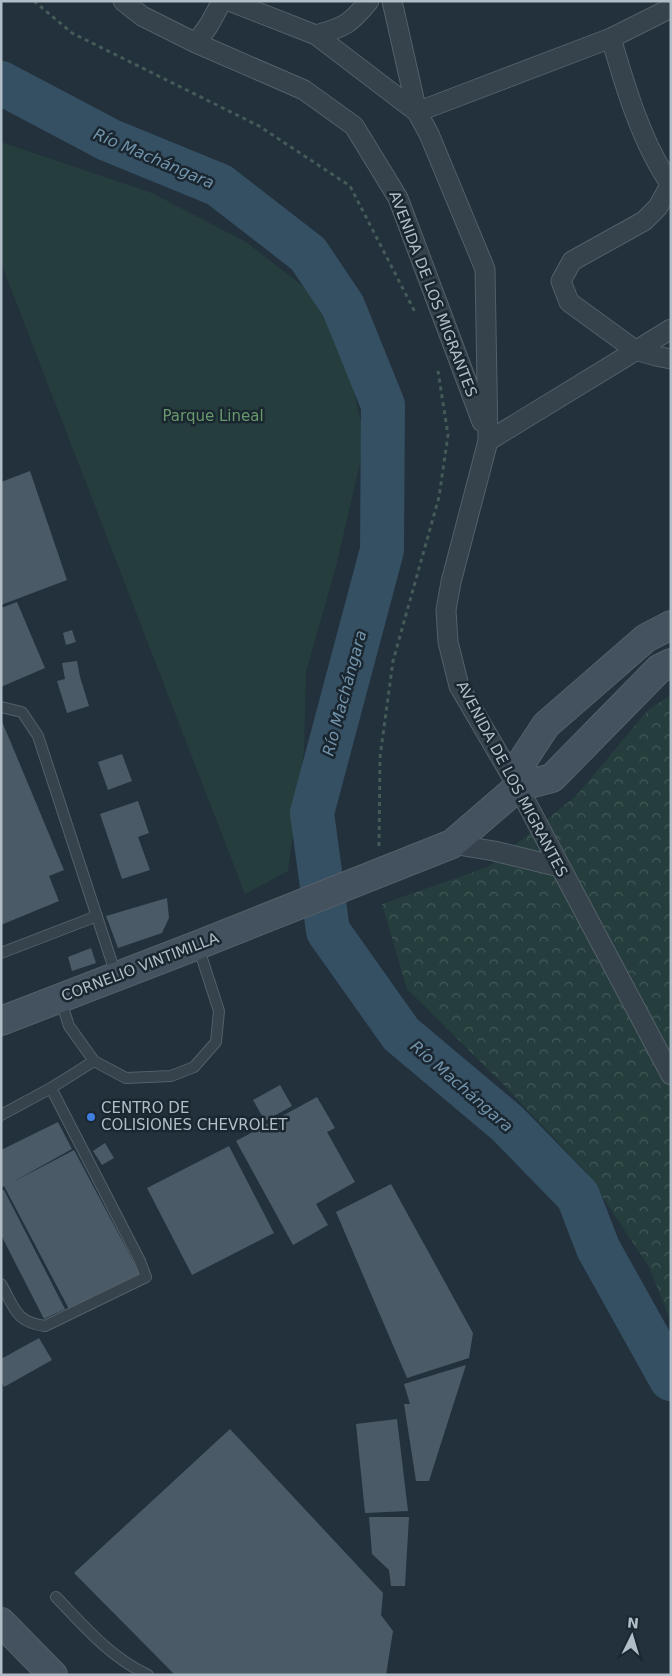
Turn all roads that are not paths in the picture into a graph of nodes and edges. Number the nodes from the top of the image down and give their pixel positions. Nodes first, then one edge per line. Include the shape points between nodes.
1 (123, 1) edge
2 (222, 1) edge
3 (229, 1) edge
4 (369, 1) edge
5 (392, 1) edge
6 (671, 8) edge
7 (316, 35) junction
8 (611, 38) junction
9 (196, 43) junction
10 (417, 112) junction
11 (670, 185) edge
12 (671, 329) edge
13 (635, 350) junction
14 (671, 359) edge
15 (487, 438) junction
16 (671, 625) edge
17 (671, 663) edge
18 (1, 707) edge
19 (518, 787) junction
20 (440, 848) junction
21 (560, 868) junction
22 (97, 916) junction
23 (198, 945) junction
24 (1, 953) edge
25 (116, 976) junction
26 (59, 998) junction
27 (1, 1021) edge
28 (94, 1061) junction
29 (671, 1074) edge
30 (51, 1088) junction
31 (1, 1115) edge
32 (1, 1284) edge
33 (56, 1597) dead end
34 (1, 1622) edge
35 (53, 1675) edge
36 (148, 1675) edge

1 - 9 street, AVENIDA DE LOS MIGRANTES via 142,16
2 - 9 street
3 - 7 street, AVENIDA DE LOS MIGRANTES
4 - 7 street via 354,19 338,29
5 - 10 street
6 - 8 street
7 - 10 street, AVENIDA DE LOS MIGRANTES
8 - 10 street
8 - 11 street via 627,91 656,162
9 - 15 street, AVENIDA DE LOS MIGRANTES via 304,90 354,126 398,198
10 - 15 street, AVENIDA DE LOS MIGRANTES via 485,269
11 - 13 street via 658,207 644,221 572,261 561,281 569,302
12 - 13 street
13 - 14 street
13 - 15 street
15 - 19 street, AVENIDA DE LOS MIGRANTES via 451,582 446,610 448,642 459,686
16 - 19 main road via 646,638 546,725 523,760
17 - 19 main road via 660,669 552,778
18 - 22 lane via 22,712 38,736
19 - 20 main road, CORNELIO VINTIMILLA
19 - 21 street, AVENIDA DE LOS MIGRANTES
20 - 21 street via 494,852
20 - 23 main road, CORNELIO VINTIMILLA
21 - 29 street, AVENIDA DE LOS MIGRANTES
22 - 24 lane
22 - 25 lane
23 - 25 main road, CORNELIO VINTIMILLA
23 - 28 lane via 219,1011 216,1042 194,1067 171,1076 126,1078
25 - 26 main road, CORNELIO VINTIMILLA
26 - 27 main road, CORNELIO VINTIMILLA
26 - 28 lane via 69,1026
28 - 30 lane
30 - 31 lane
30 - 32 lane via 146,1277 45,1326 20,1318
33 - 36 lane via 109,1651
34 - 35 main road

